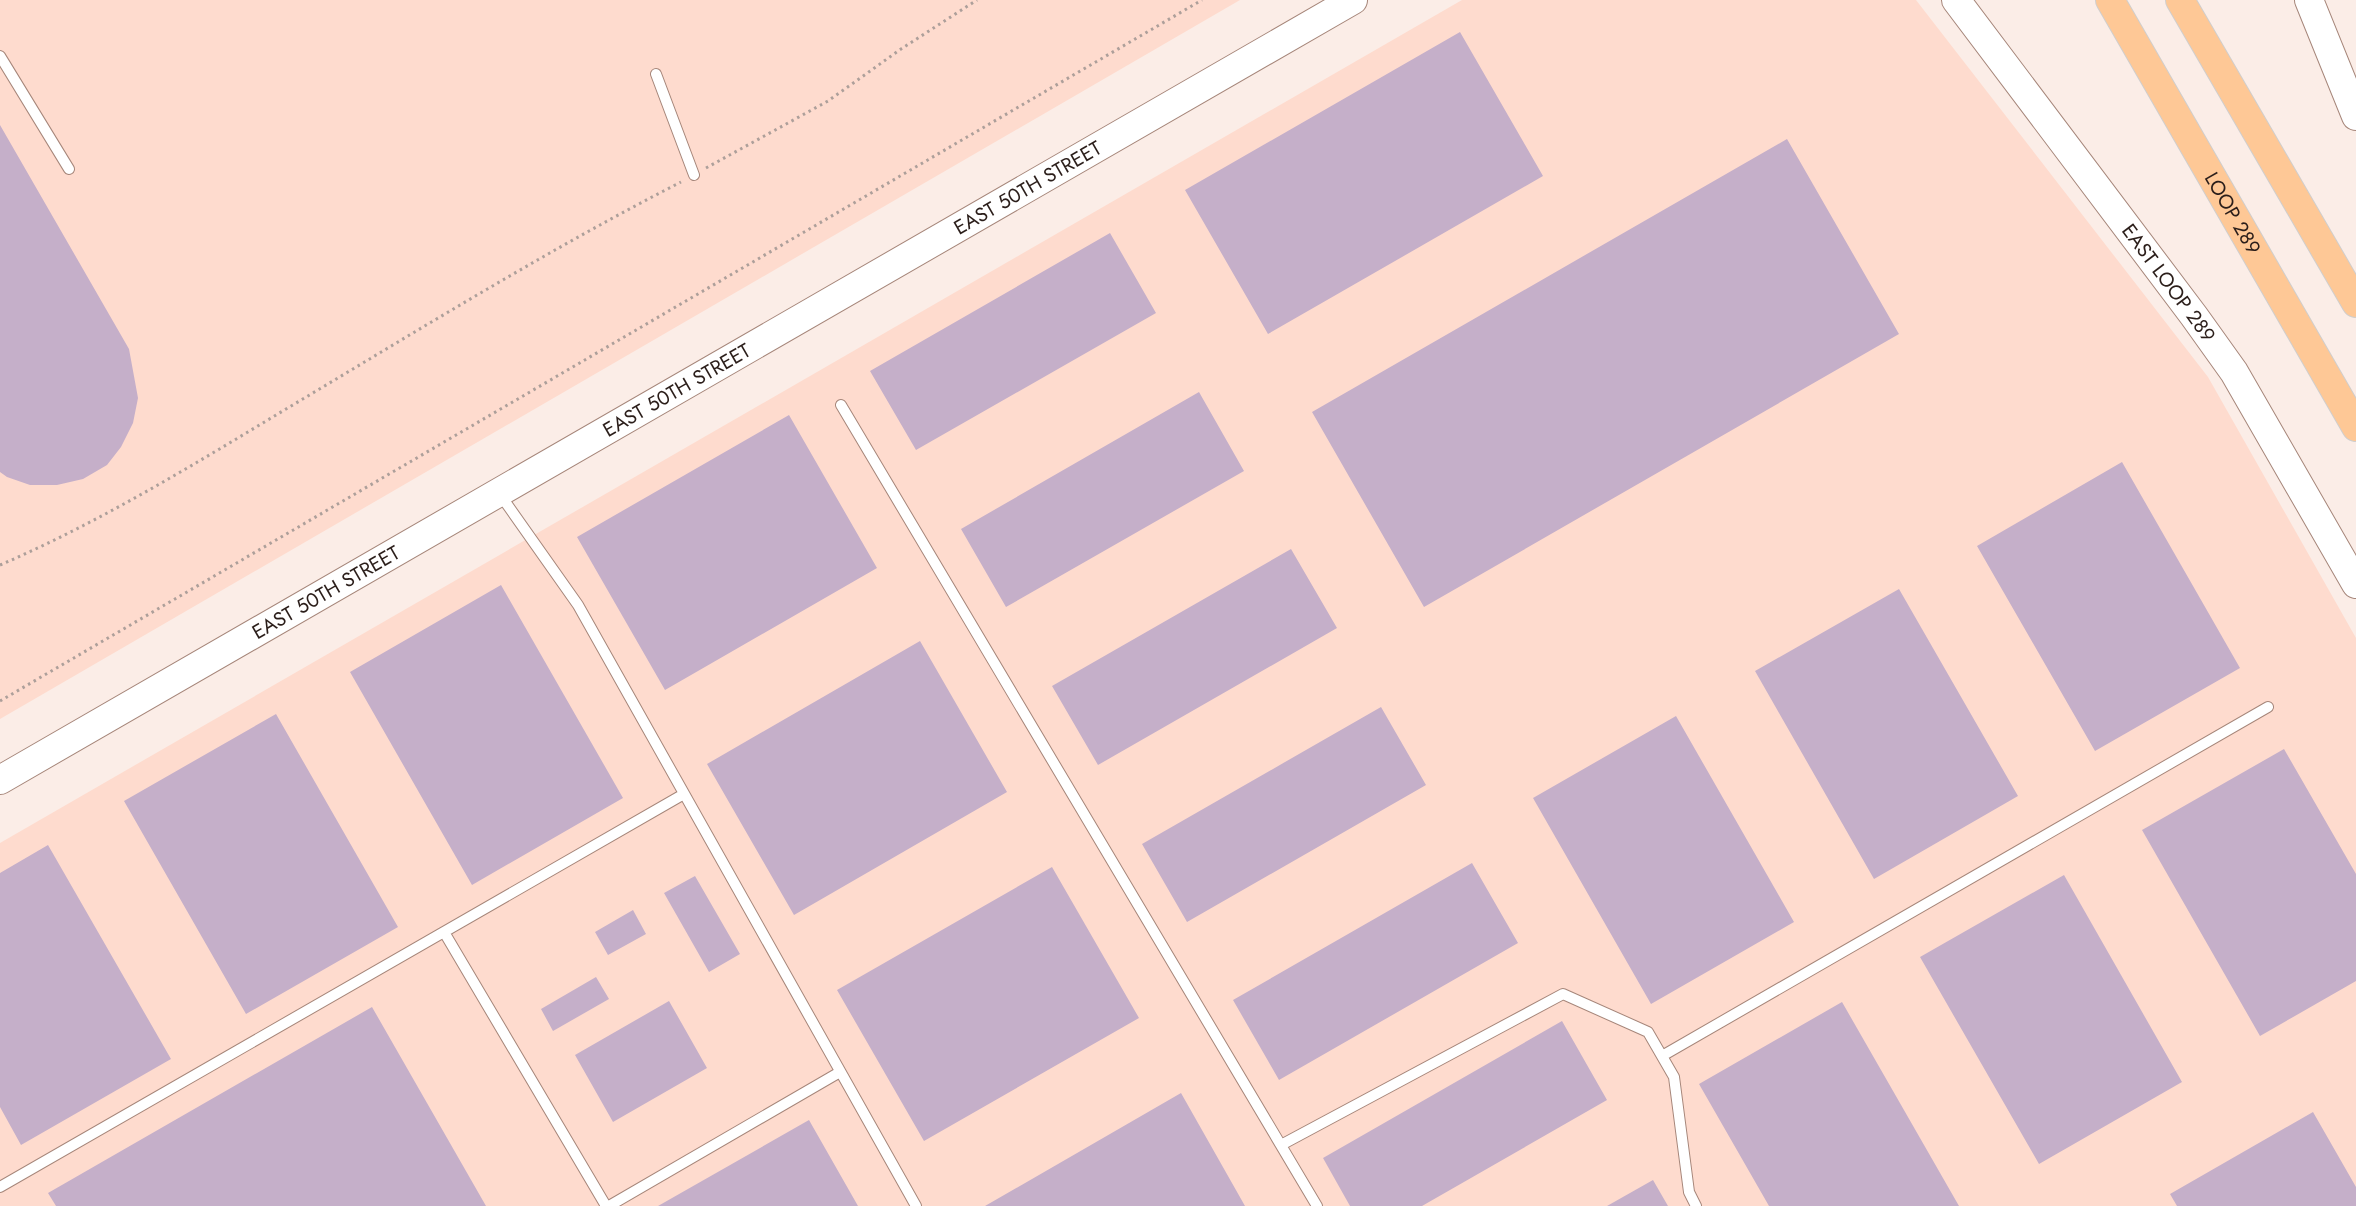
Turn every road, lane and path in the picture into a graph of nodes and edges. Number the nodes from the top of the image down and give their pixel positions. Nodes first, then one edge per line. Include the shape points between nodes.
1 (977, 0) edge
2 (1202, 0) edge
3 (1353, 0) edge
4 (1956, 0) edge
5 (2110, 0) edge
6 (2180, 0) edge
7 (2309, 0) edge
8 (0, 56) edge
9 (656, 74) dead end
10 (2356, 116) edge
11 (69, 169) dead end
12 (694, 175) junction
13 (2356, 303) edge
14 (841, 405) dead end
15 (2356, 427) edge
16 (499, 492) junction
17 (0, 565) edge
18 (2356, 584) edge
19 (0, 701) edge
20 (2268, 708) dead end
21 (0, 780) edge
22 (684, 794) junction
23 (444, 932) junction
24 (1662, 1056) junction
25 (840, 1072) junction
26 (1281, 1145) junction
27 (0, 1187) edge
28 (608, 1206) edge
29 (916, 1206) edge
30 (1317, 1206) edge
31 (1696, 1206) edge

1 - 12 path via 828,101
2 - 19 path
3 - 16 main road, EAST 50TH STREET
4 - 18 main road, EAST LOOP 289 via 2234,372
5 - 15 highway, LOOP 289
6 - 13 highway
7 - 10 main road
8 - 11 lane
9 - 12 lane
12 - 17 path via 596,225 513,273 154,488 53,542
14 - 26 lane
16 - 21 main road, EAST 50TH STREET
16 - 22 lane via 578,604
20 - 24 lane
22 - 23 lane
22 - 25 lane
23 - 27 lane
23 - 28 lane
24 - 26 lane via 1648,1032 1563,994
24 - 31 lane via 1674,1077 1689,1192
25 - 28 lane
25 - 29 lane
26 - 30 lane

